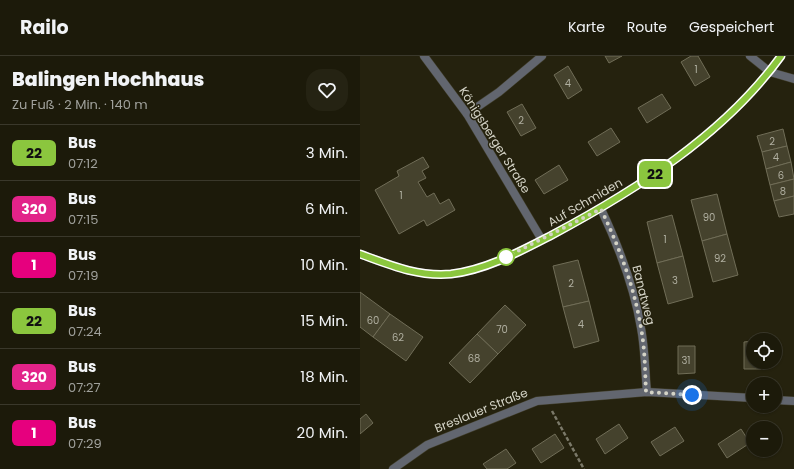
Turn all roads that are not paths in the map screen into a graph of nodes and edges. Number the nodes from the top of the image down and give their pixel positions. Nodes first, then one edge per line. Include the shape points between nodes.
1 (424, 56) edge
2 (542, 56) edge
3 (750, 56) edge
4 (781, 56) edge
5 (770, 72) junction
6 (794, 79) edge
7 (468, 114) junction
8 (601, 209) junction
9 (542, 240) junction
10 (360, 254) edge
11 (646, 392) junction
12 (746, 398) edge
13 (782, 400) edge
14 (794, 401) edge
15 (393, 469) edge

1 - 7 street, Königsberger Straße
2 - 7 street
3 - 5 street
4 - 5 street, Auf Schmiden
5 - 6 street
5 - 8 street, Auf Schmiden via 719,124 659,171
7 - 9 street, Königsberger Straße
8 - 9 street, Auf Schmiden
8 - 11 street, Banatweg via 628,276 641,328
9 - 10 street, Auf Schmiden via 499,260 450,274 407,272
11 - 12 street, Breslauer Straße
11 - 15 street, Breslauer Straße via 537,401 427,445
13 - 14 street

